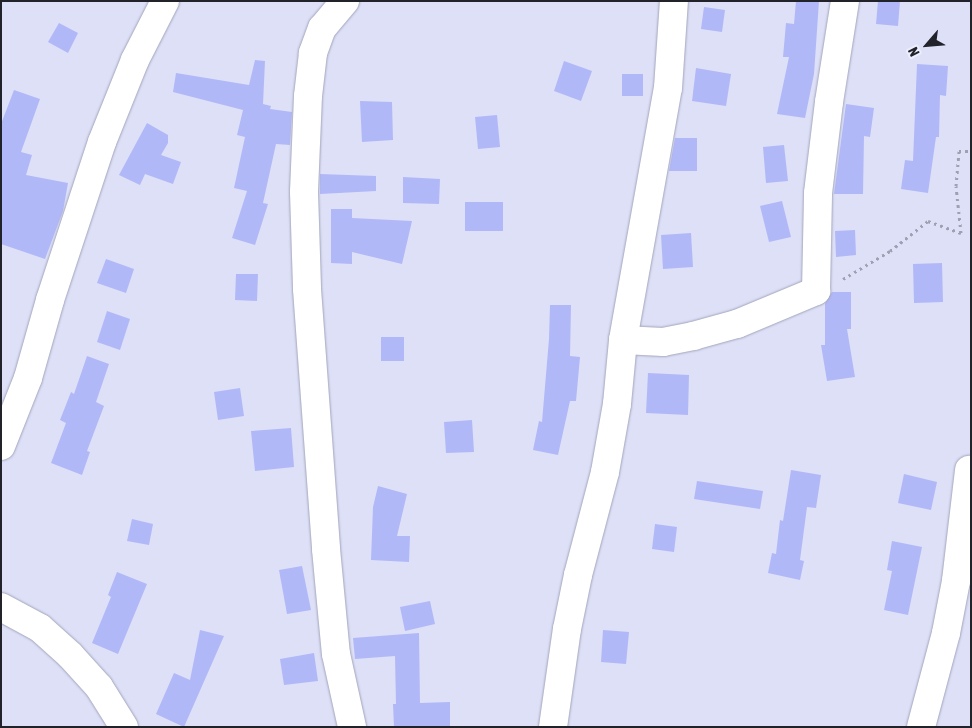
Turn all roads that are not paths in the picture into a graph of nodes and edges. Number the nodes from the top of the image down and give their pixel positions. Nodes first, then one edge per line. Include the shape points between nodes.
1 (165, 1) edge
2 (674, 1) edge
3 (845, 1) edge
4 (338, 3) edge
5 (623, 340) junction
6 (1, 446) edge
7 (969, 470) dead end
8 (1, 607) edge
9 (124, 727) edge
10 (352, 727) edge
11 (553, 727) edge
12 (921, 727) edge

1 - 6 street via 135,60 102,142 28,378
2 - 5 street via 663,122
3 - 5 street via 828,102 818,194 816,291 736,324 693,336 663,342
4 - 10 street via 322,28 313,53 304,192 307,298 326,549 336,654
5 - 11 street via 617,404 605,472 578,575
7 - 12 street via 946,633
8 - 9 street via 40,628 70,655 99,687

